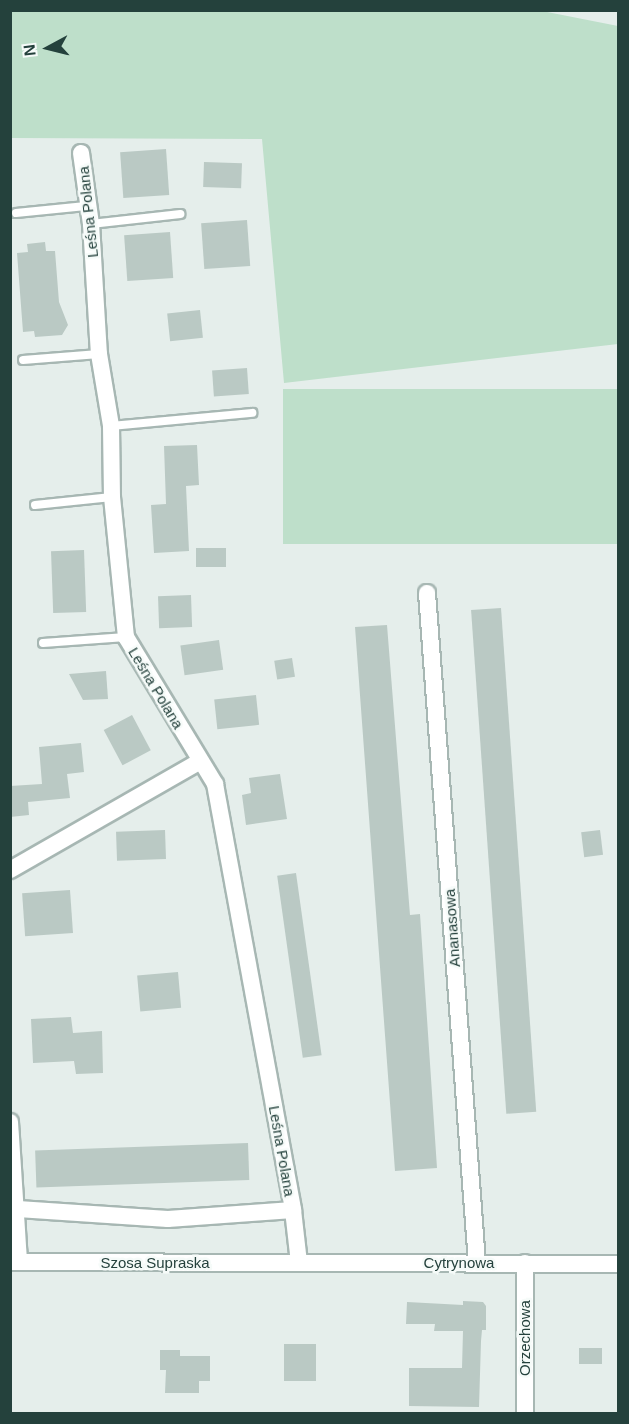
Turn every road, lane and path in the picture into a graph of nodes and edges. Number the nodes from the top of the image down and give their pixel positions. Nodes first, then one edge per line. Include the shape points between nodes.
1 (81, 153) dead end
2 (86, 206) junction
3 (16, 213) dead end
4 (180, 214) dead end
5 (91, 224) junction
6 (99, 354) junction
7 (23, 360) dead end
8 (252, 413) dead end
9 (111, 426) junction
10 (112, 497) junction
11 (35, 505) dead end
12 (427, 593) dead end
13 (126, 637) junction
14 (43, 643) dead end
15 (200, 761) junction
16 (10, 870) edge
17 (10, 1122) edge
18 (18, 1209) junction
19 (293, 1210) junction
20 (15, 1262) edge
21 (299, 1263) junction
22 (477, 1263) junction
23 (525, 1263) junction
24 (618, 1264) edge
25 (525, 1413) edge

1 - 2 street, Leśna Polana
2 - 3 lane
2 - 5 street, Leśna Polana
4 - 5 lane
5 - 6 street, Leśna Polana
6 - 7 lane
6 - 9 street, Leśna Polana
8 - 9 lane
9 - 10 street, Leśna Polana
10 - 11 lane
10 - 13 street, Leśna Polana
12 - 22 street, Ananasowa
13 - 14 lane
13 - 15 street, Leśna Polana
15 - 16 street
15 - 19 street, Leśna Polana via 215,784 227,837
17 - 18 street
18 - 19 street, Leśna Polana via 168,1219
18 - 20 street
19 - 21 street, Leśna Polana
20 - 21 street, Szosa Supraska
21 - 22 street, Cytrynowa
22 - 23 street, Cytrynowa
23 - 24 street, Cytrynowa
23 - 25 street, Orzechowa

